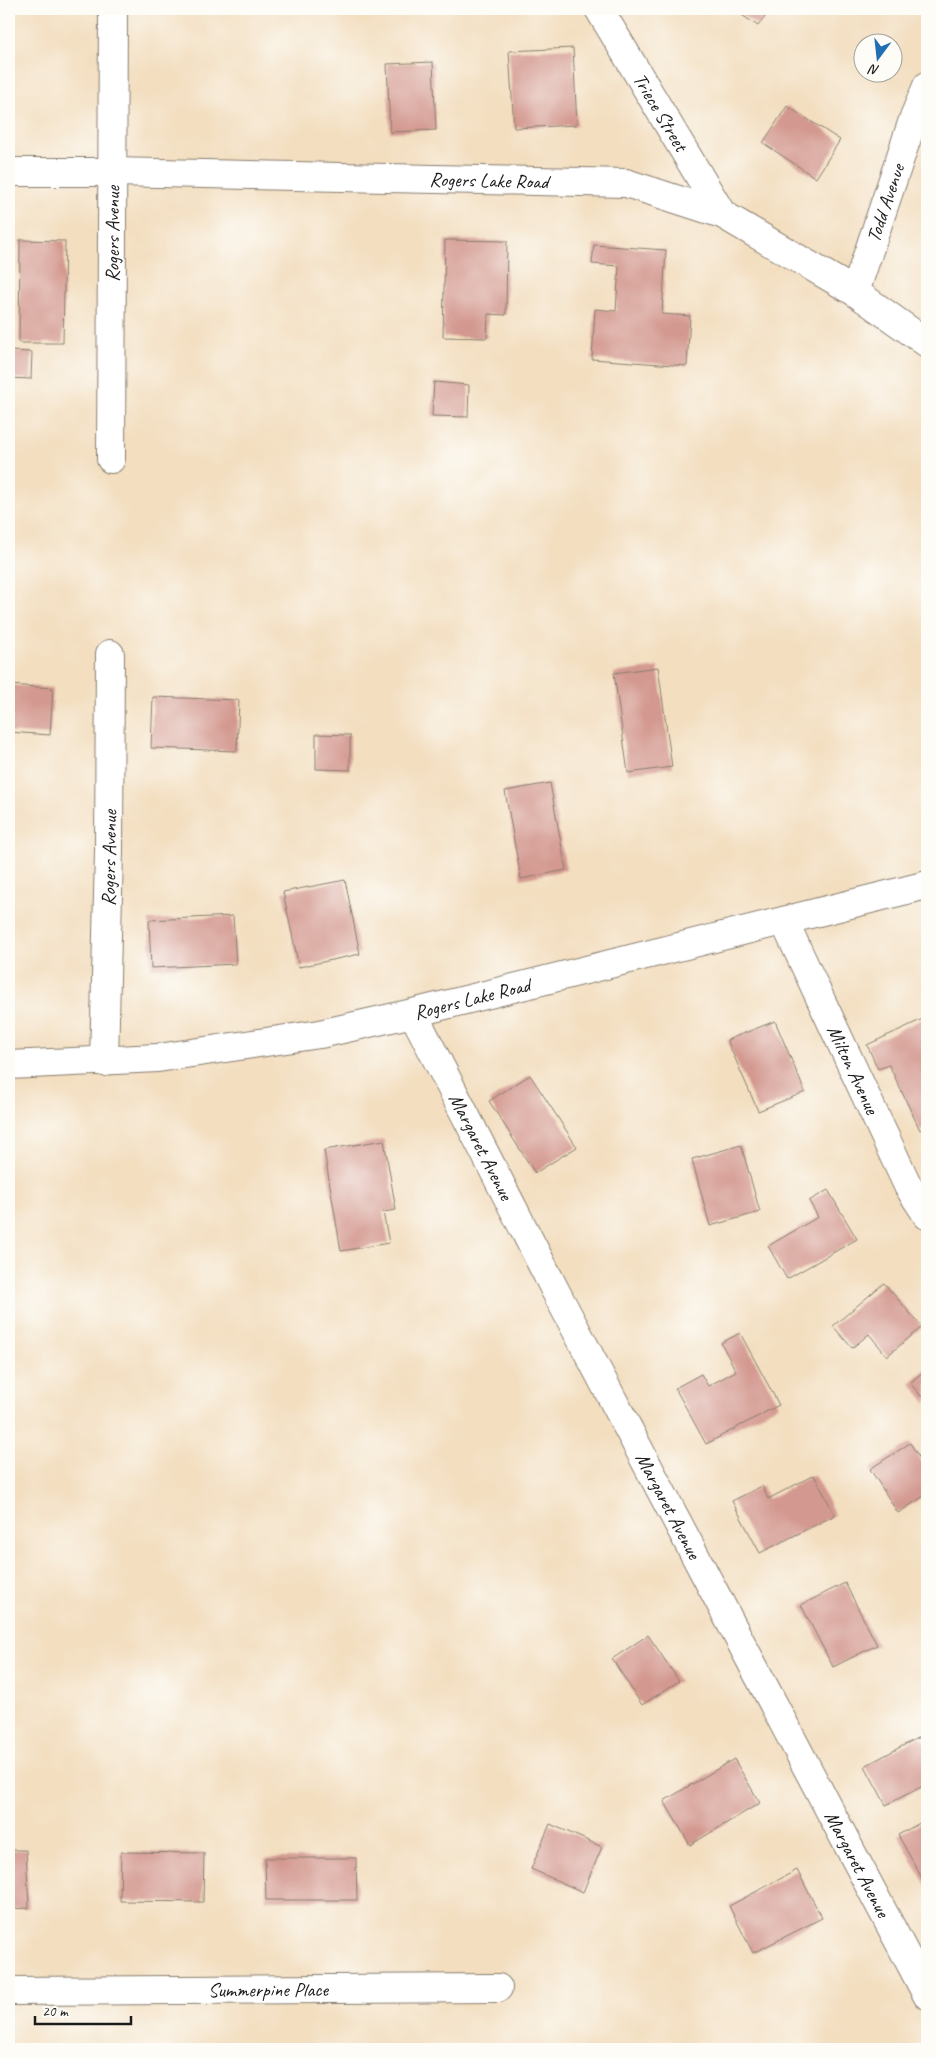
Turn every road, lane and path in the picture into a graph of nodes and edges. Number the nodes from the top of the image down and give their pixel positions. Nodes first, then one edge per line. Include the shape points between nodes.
1 (113, 9) edge
2 (600, 9) edge
3 (927, 86) edge
4 (9, 172) edge
5 (112, 172) junction
6 (722, 214) junction
7 (855, 292) junction
8 (927, 343) edge
9 (111, 459) dead end
10 (110, 654) dead end
11 (927, 885) edge
12 (784, 921) junction
13 (413, 1013) junction
14 (104, 1062) junction
15 (9, 1065) edge
16 (927, 1215) edge
17 (498, 1988) dead end
18 (9, 1991) edge
19 (927, 1995) edge

1 - 5 street, Rogers Avenue
2 - 6 street, Triece Street
3 - 7 street, Todd Avenue
4 - 5 street, Rogers Lake Road
5 - 6 street, Rogers Lake Road via 626,183
5 - 9 street, Rogers Avenue
6 - 7 street, Rogers Lake Road
7 - 8 street, Rogers Lake Road
10 - 14 street, Rogers Avenue
11 - 12 street, Rogers Lake Road
12 - 13 street, Rogers Lake Road
12 - 16 street, Milton Avenue via 908,1186
13 - 14 street, Rogers Lake Road via 320,1034 158,1058
13 - 19 street, Margaret Avenue via 556,1292
14 - 15 street, Rogers Lake Road
17 - 18 street, Summerpine Place

